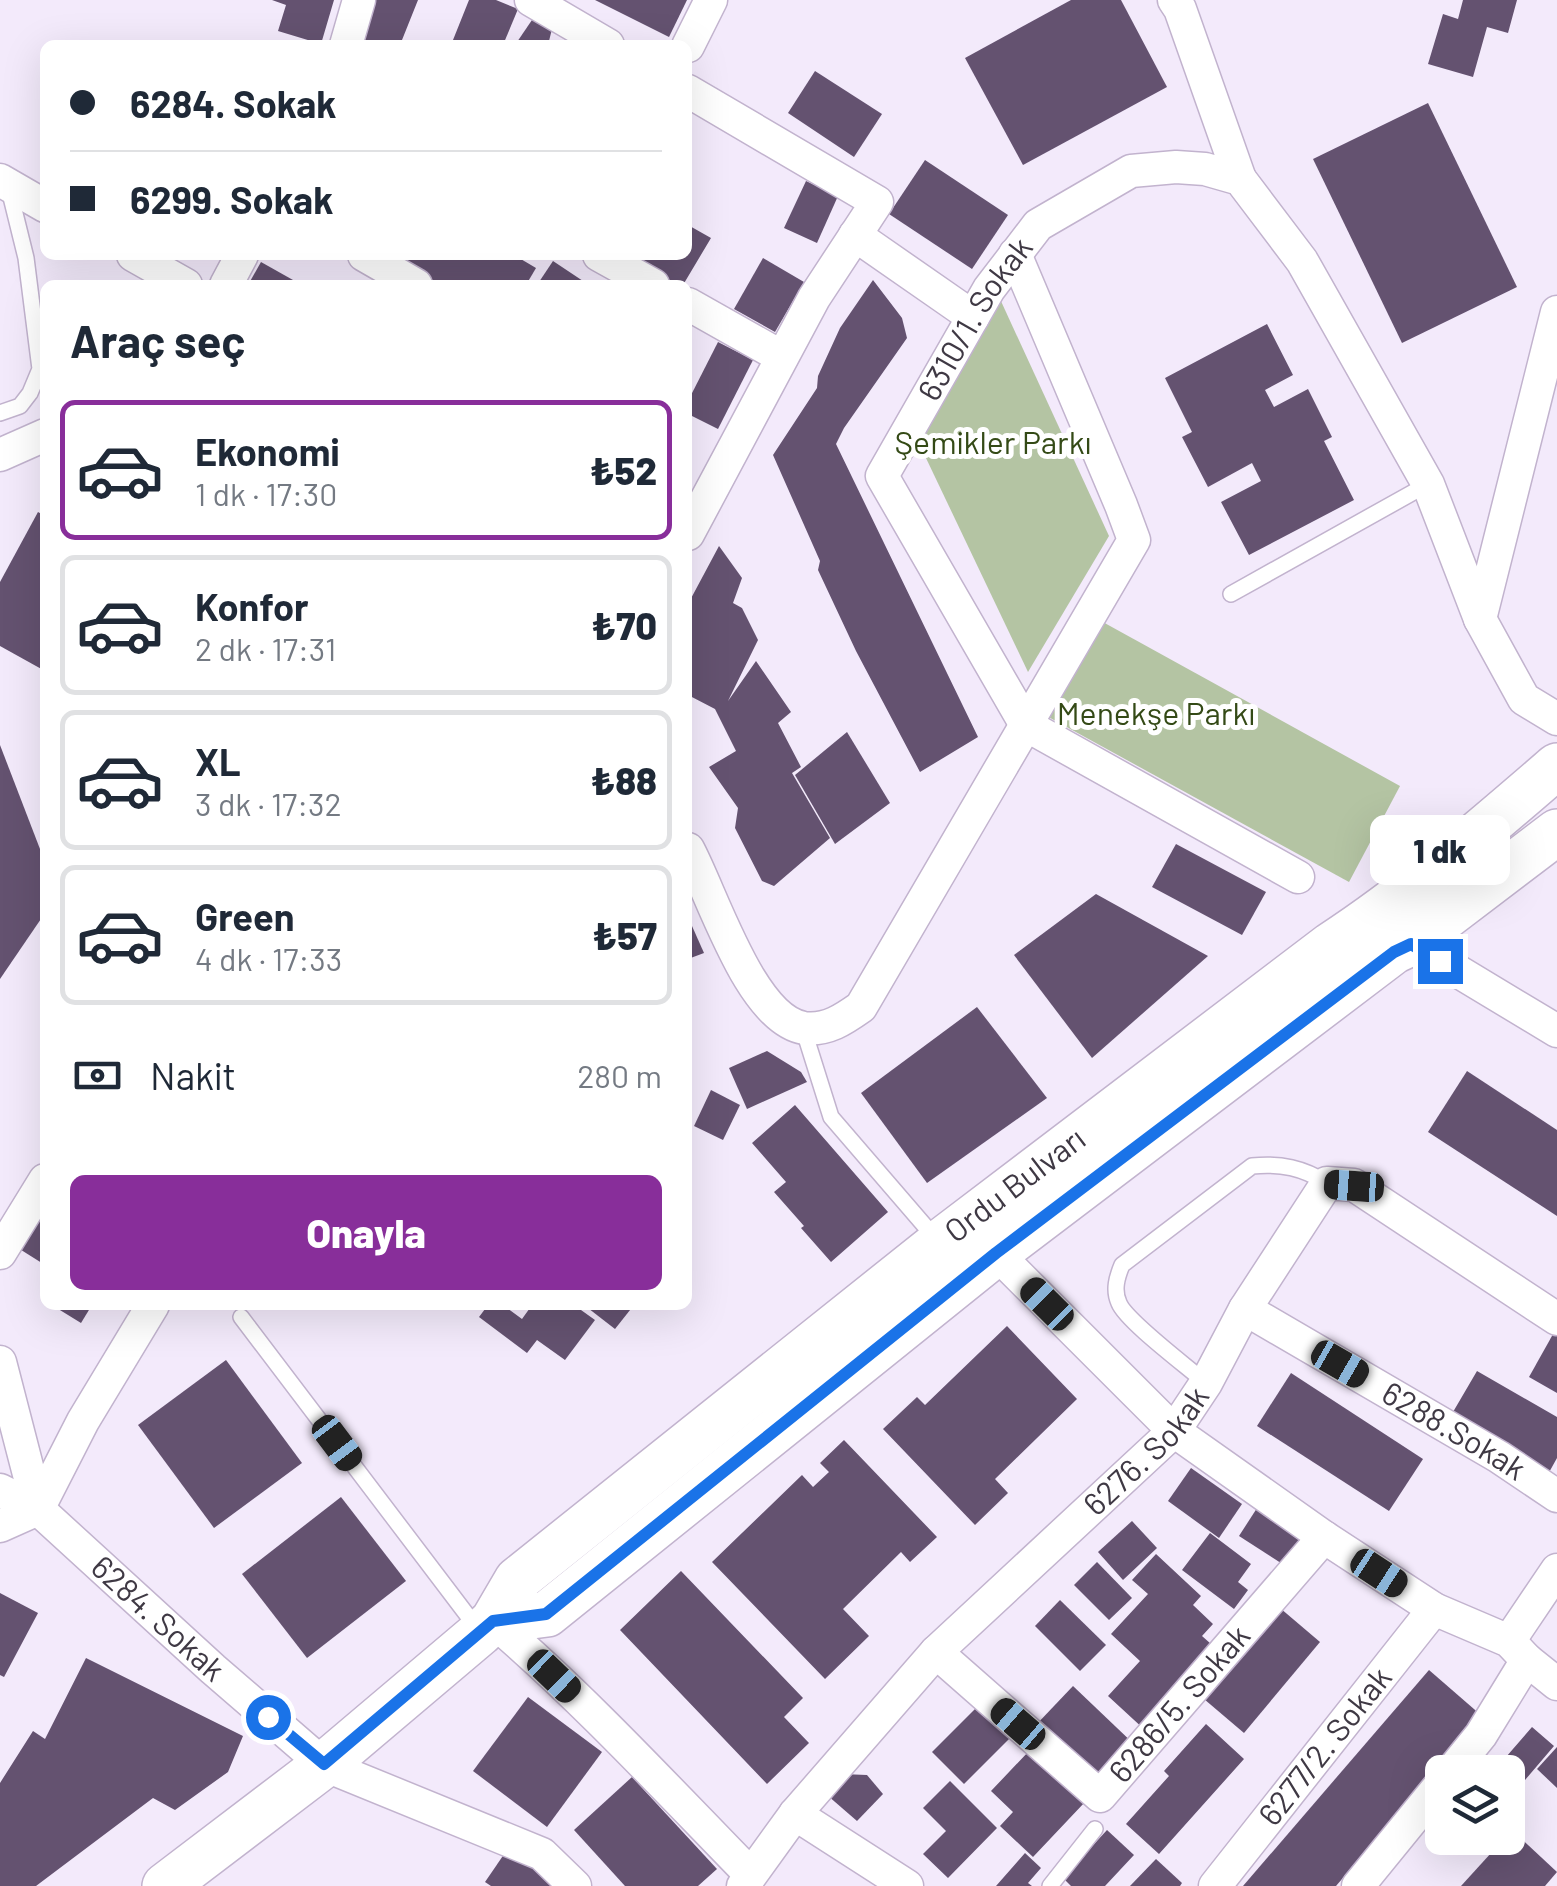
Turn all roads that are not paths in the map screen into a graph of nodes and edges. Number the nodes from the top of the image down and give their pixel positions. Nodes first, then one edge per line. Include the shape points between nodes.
1 (360, 0) edge
2 (531, 0) edge
3 (711, 0) edge
4 (1174, 0) edge
5 (348, 40) edge
6 (599, 40) edge
7 (691, 40) edge
8 (692, 93) edge
9 (1240, 179) junction
10 (4, 183) edge
11 (40, 203) edge
12 (855, 235) junction
13 (1016, 254) junction
14 (142, 260) edge
15 (373, 260) edge
16 (608, 260) edge
17 (177, 280) edge
18 (407, 280) edge
19 (644, 280) edge
20 (692, 306) edge
21 (974, 317) junction
22 (1555, 325) edge
23 (782, 357) junction
24 (0, 414) edge
25 (40, 437) edge
26 (0, 455) edge
27 (1428, 484) junction
28 (692, 526) edge
29 (1231, 594) dead end
30 (1480, 619) junction
31 (1557, 719) edge
32 (1026, 724) junction
33 (1557, 766) edge
34 (1557, 832) edge
35 (692, 858) edge
36 (1298, 876) dead end
37 (1411, 944) junction
38 (803, 1028) junction
39 (1557, 1032) edge
40 (1327, 1184) junction
41 (40, 1188) edge
42 (939, 1243) junction
43 (0, 1253) edge
44 (996, 1253) junction
45 (1245, 1309) junction
46 (150, 1310) edge
47 (241, 1316) dead end
48 (1557, 1319) edge
49 (0, 1362) edge
50 (1206, 1383) junction
51 (1174, 1431) junction
52 (0, 1490) edge
53 (1557, 1496) edge
54 (38, 1509) junction
55 (0, 1526) edge
56 (1324, 1537) junction
57 (1557, 1570) edge
58 (1434, 1609) junction
59 (487, 1627) junction
60 (1518, 1650) junction
61 (936, 1652) junction
62 (1557, 1684) edge
63 (1465, 1755) edge
64 (324, 1764) junction
65 (1425, 1804) edge
66 (794, 1814) junction
67 (1095, 1829) dead end
68 (747, 1880) edge
69 (166, 1886) edge
70 (575, 1886) edge
71 (908, 1886) edge
72 (1050, 1886) edge
73 (1215, 1886) edge
74 (1358, 1886) edge

1 - 5 street
2 - 6 street
3 - 7 street
4 - 9 street
8 - 12 street via 877,202
9 - 13 street, 6310/1. Sokak via 1205,169 1131,170 1038,226
9 - 27 street via 1302,261
10 - 11 street
10 - 24 lane via 26,258 40,369 20,406
12 - 21 street
12 - 23 street
13 - 21 street, 6310/1. Sokak
13 - 32 street via 1134,540
14 - 17 street
15 - 18 street
16 - 19 street
20 - 23 street
21 - 32 street, 6310/1. Sokak via 882,476
22 - 30 street
23 - 28 street
25 - 26 street
27 - 29 lane
27 - 30 street
30 - 31 street via 1524,699
32 - 36 street
32 - 38 street via 861,1007 834,1025
33 - 42 main road, Ordu Bulvarı via 1421,882
34 - 37 main road, Ordu Bulvarı
35 - 38 street via 746,976 778,1016
37 - 39 street
37 - 44 main road, Ordu Bulvarı
38 - 42 lane via 832,1117
40 - 45 street, 6276. Sokak
40 - 48 street via 1354,1186
40 - 50 lane via 1298,1168 1252,1166 1122,1264 1116,1291 1123,1311
41 - 43 street
42 - 59 main road, Ordu Bulvarı via 517,1580
44 - 51 street
44 - 59 main road, Ordu Bulvarı via 546,1614
45 - 50 street, 6276. Sokak
45 - 53 street, 6288.Sokak
46 - 54 street
47 - 59 lane
49 - 54 street
50 - 51 street, 6276. Sokak
51 - 56 street
51 - 61 street, 6276. Sokak
52 - 54 street, 6284. Sokak
54 - 55 street
54 - 64 street, 6284. Sokak
56 - 58 street
56 - 61 street, 6286/5. Sokak via 1100,1796
57 - 60 street
58 - 60 street
58 - 73 street, 6277/2. Sokak
59 - 64 main road, Ordu Bulvarı
59 - 68 street via 530,1653
60 - 62 street
60 - 63 street via 1481,1735
61 - 66 street, 6276. Sokak
64 - 69 main road, Ordu Bulvarı
64 - 70 street, 6284. Sokak via 542,1854
65 - 74 street
66 - 68 street, 6276. Sokak
66 - 71 street
67 - 72 lane

